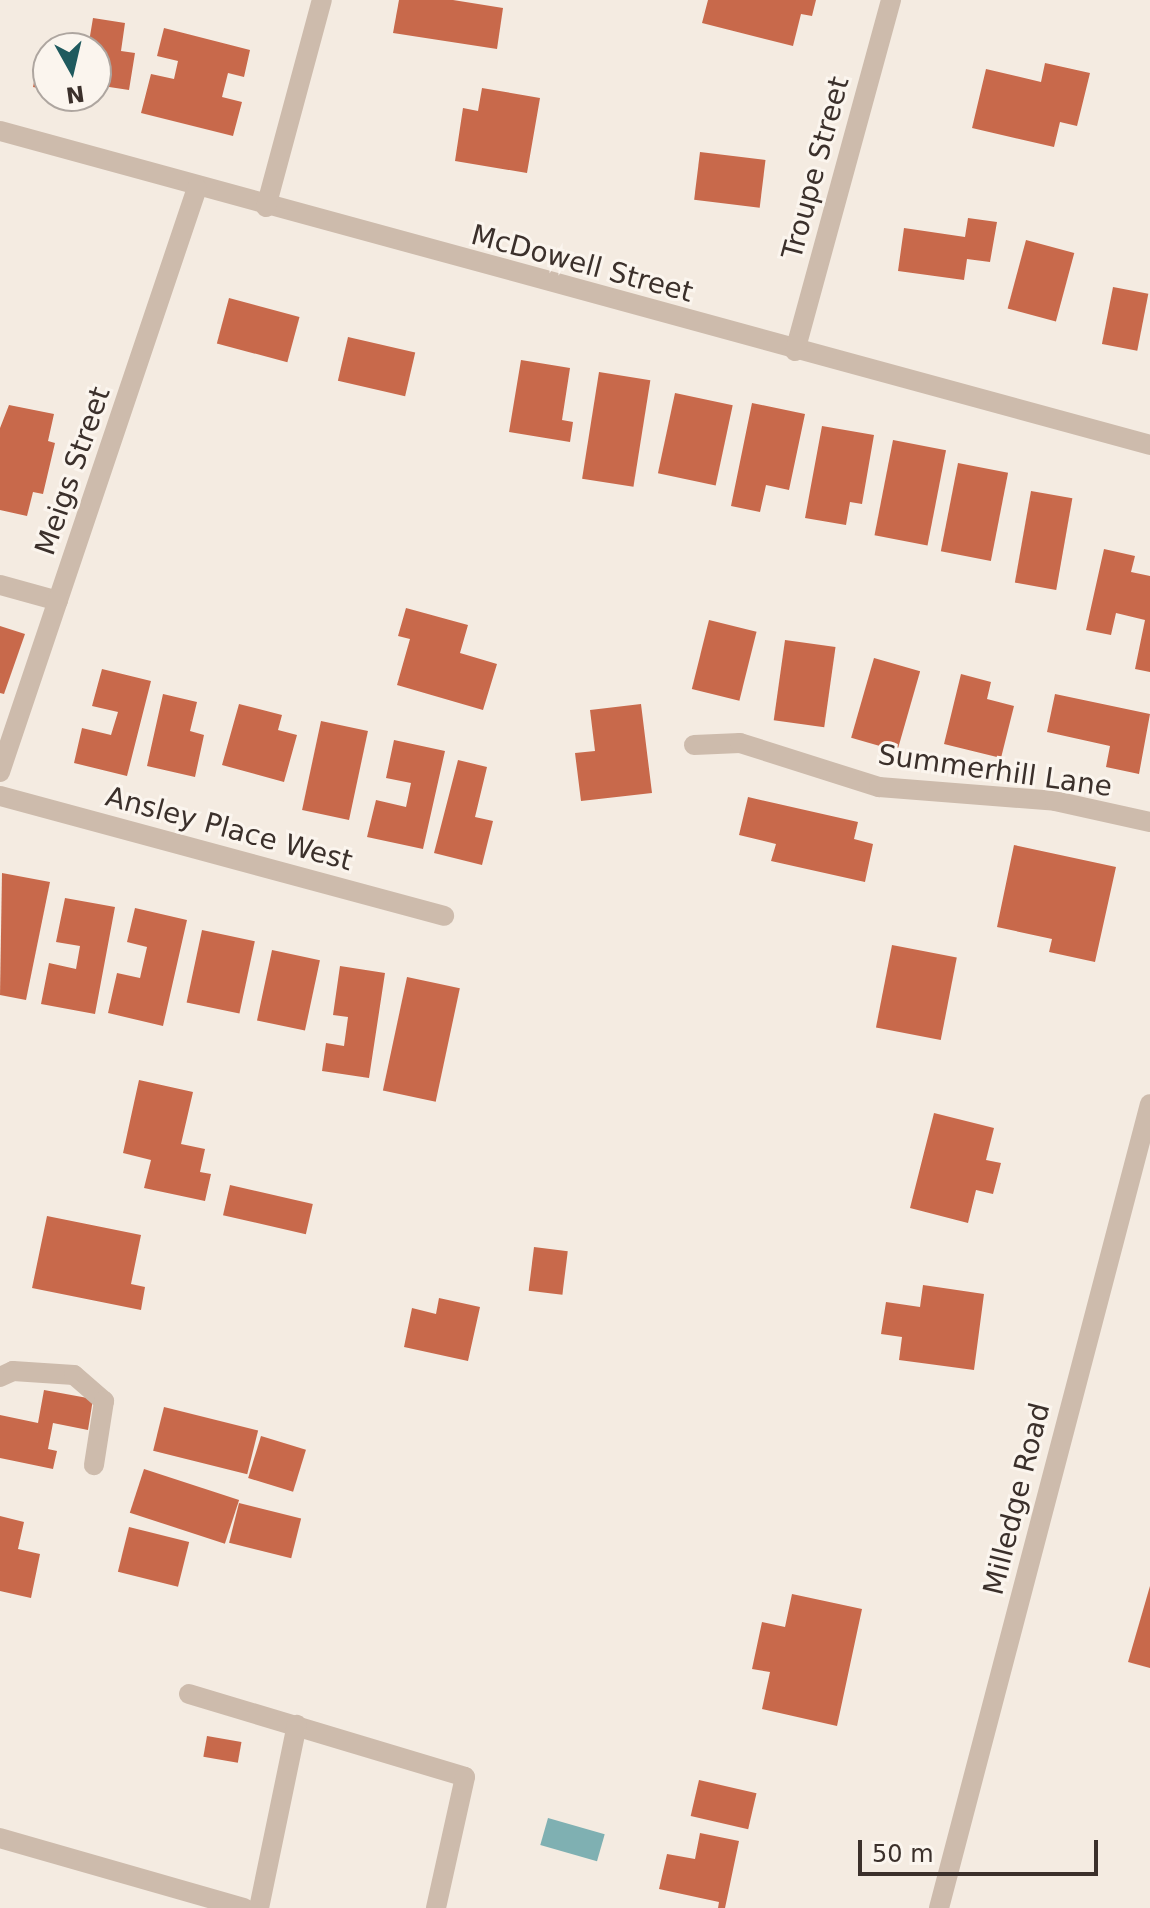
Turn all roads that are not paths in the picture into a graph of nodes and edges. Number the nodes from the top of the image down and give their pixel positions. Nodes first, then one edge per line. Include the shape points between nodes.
1 (322, 0) edge
2 (891, 0) edge
3 (0, 131) edge
4 (197, 188) junction
5 (266, 207) junction
6 (795, 351) junction
7 (1150, 445) edge
8 (0, 585) edge
9 (58, 601) junction
10 (694, 745) dead end
11 (0, 772) edge
12 (0, 796) edge
13 (1150, 822) edge
14 (444, 916) dead end
15 (1150, 1104) edge
16 (1141, 1166) edge
17 (0, 1377) edge
18 (94, 1465) dead end
19 (189, 1694) dead end
20 (297, 1725) junction
21 (0, 1838) edge
22 (244, 1908) edge
23 (259, 1908) edge
24 (436, 1908) edge
25 (939, 1908) edge

1 - 5 street
2 - 6 street, Troupe Street
3 - 4 street, McDowell Street
4 - 5 street, McDowell Street
4 - 9 street, Meigs Street
5 - 6 street, McDowell Street
6 - 7 street, McDowell Street
8 - 9 street
9 - 11 street, Meigs Street
10 - 13 street, Summerhill Lane via 740,743 879,787 1055,801
12 - 14 street, Ansley Place West
15 - 16 street, Milledge Road
16 - 25 street, Milledge Road
17 - 18 street via 13,1371 74,1375 104,1401
19 - 20 street
20 - 23 street
20 - 24 street via 465,1777
21 - 22 street

